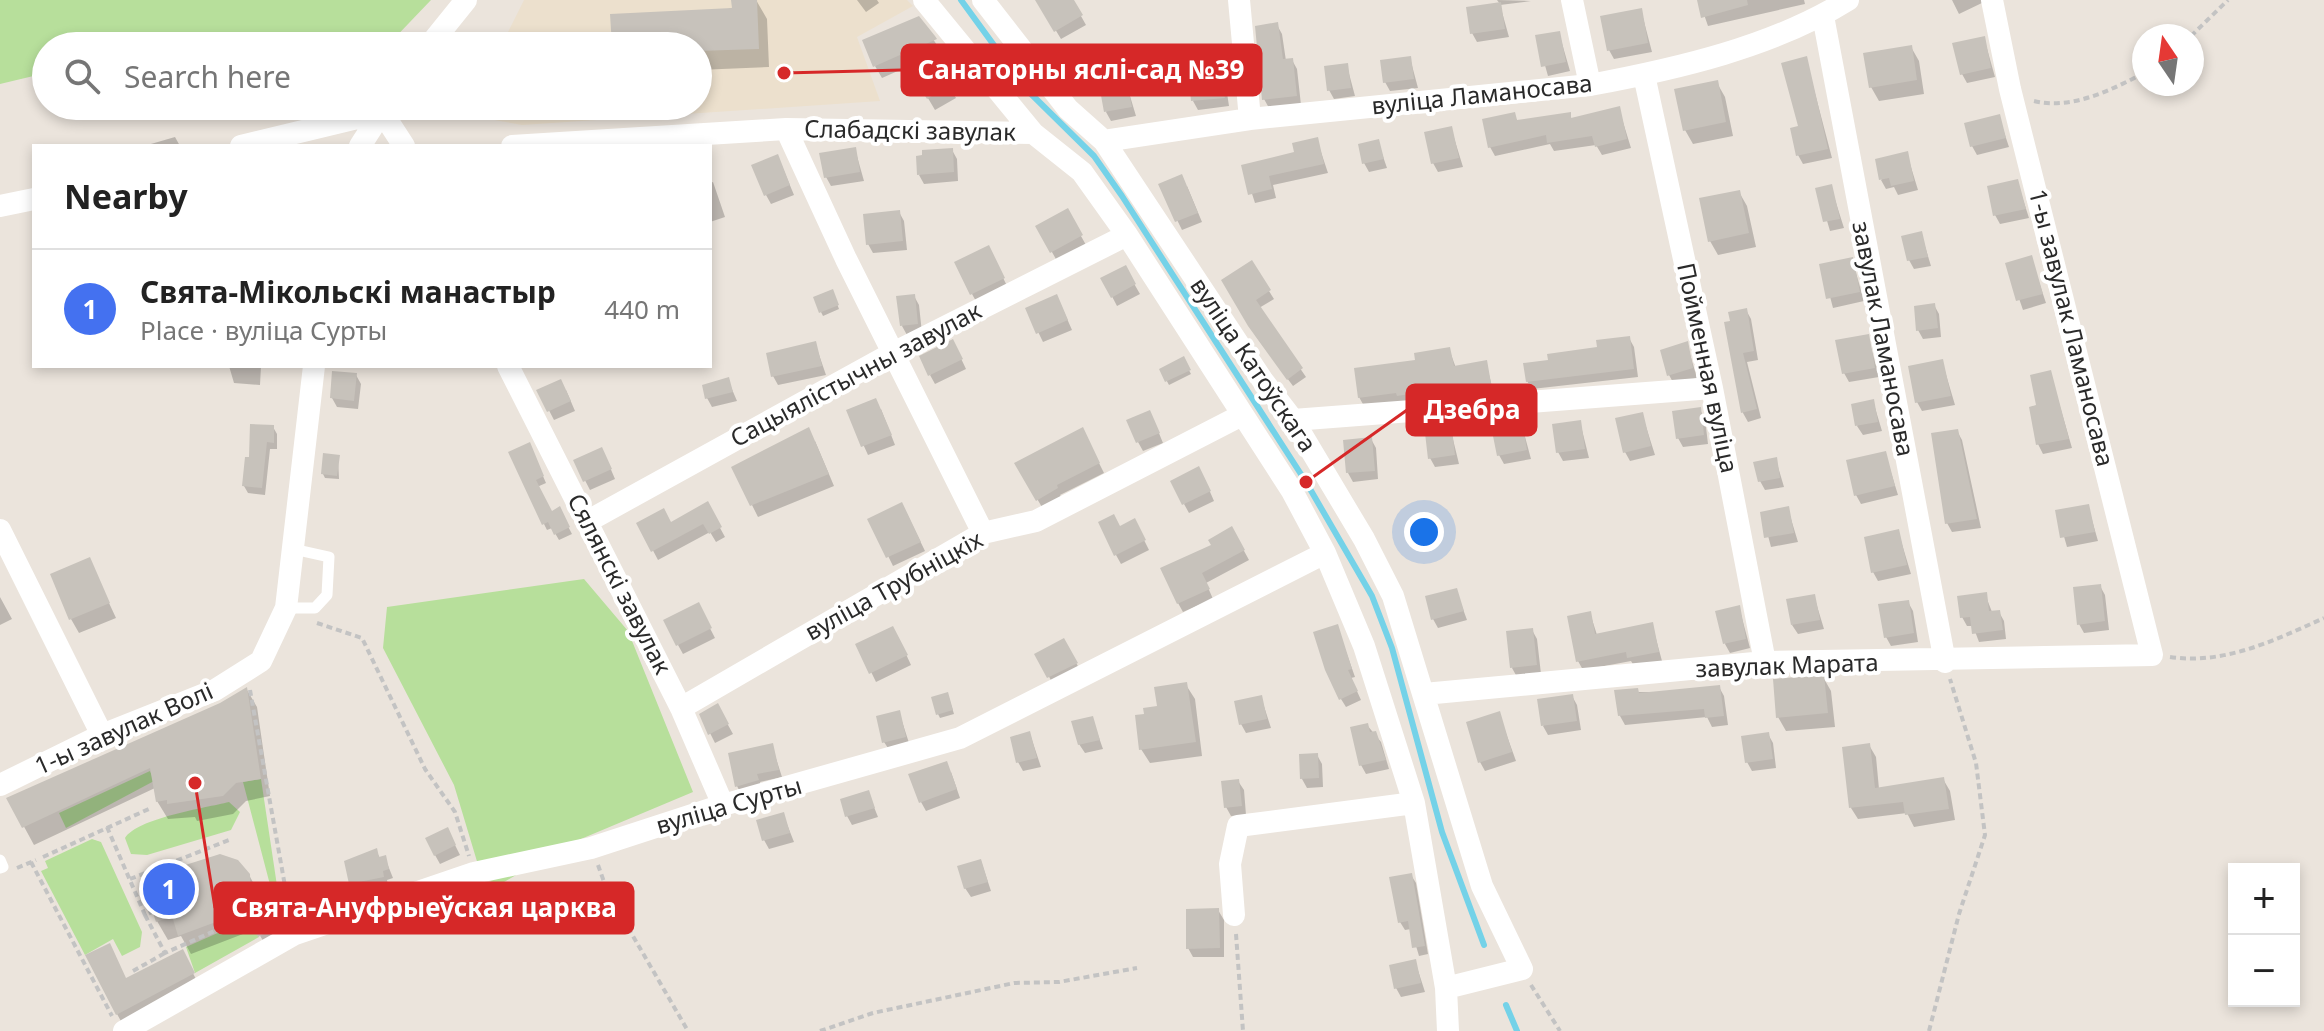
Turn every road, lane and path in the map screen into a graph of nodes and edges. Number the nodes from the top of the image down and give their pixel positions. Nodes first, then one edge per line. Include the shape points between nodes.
1 (466, 0) edge
2 (924, 0) edge
3 (983, 0) edge
4 (1239, 0) edge
5 (1572, 0) edge
6 (1848, 0) edge
7 (1992, 0) edge
8 (2228, 0) edge
9 (1823, 16) junction
10 (2203, 24) edge
11 (440, 32) edge
12 (1644, 75) junction
13 (2132, 79) edge
14 (1590, 85) junction
15 (2010, 89) junction
16 (1250, 119) junction
17 (341, 120) edge
18 (377, 120) edge
19 (390, 120) edge
20 (786, 129) junction
21 (1033, 133) junction
22 (1104, 141) junction
23 (249, 144) edge
24 (361, 144) edge
25 (403, 144) edge
26 (544, 144) edge
27 (32, 199) edge
28 (0, 206) edge
29 (1127, 235) junction
30 (893, 353) junction
31 (314, 368) edge
32 (509, 368) edge
33 (1712, 388) junction
34 (1242, 415) junction
35 (1293, 420) junction
36 (588, 521) junction
37 (0, 530) edge
38 (983, 533) junction
39 (293, 549) junction
40 (1325, 553) junction
41 (286, 608) junction
42 (2324, 618) edge
43 (2152, 655) junction
44 (1765, 662) junction
45 (1945, 662) junction
46 (247, 672) junction
47 (1424, 694) junction
48 (681, 708) junction
49 (102, 735) junction
50 (0, 785) edge
51 (1414, 803) junction
52 (723, 805) junction
53 (151, 808) dead end
54 (107, 827) junction
55 (229, 840) dead end
56 (591, 848) junction
57 (43, 857) dead end
58 (0, 860) edge
59 (31, 862) dead end
60 (0, 868) edge
61 (474, 873) junction
62 (130, 879) junction
63 (152, 912) dead end
64 (255, 913) dead end
65 (145, 915) junction
66 (1234, 915) joint
67 (295, 934) junction
68 (165, 953) junction
69 (1137, 968) dead end
70 (1522, 969) junction
71 (133, 971) dead end
72 (1446, 988) junction
73 (118, 1024) edge
74 (688, 1031) edge
75 (820, 1031) edge
76 (1243, 1031) edge
77 (1448, 1031) edge
78 (1560, 1031) edge
79 (1929, 1031) edge

1 - 11 street
2 - 21 street, вуліца Катоўскага
3 - 22 street, вуліца Катоўскага via 1068,109
4 - 16 street
5 - 14 street
6 - 9 street, вуліца Ламаносава
7 - 15 street, 1-ы завулак Ламаносава
8 - 10 path
9 - 12 street, вуліца Ламаносава
9 - 45 street, завулак Ламаносава
12 - 14 street, вуліца Ламаносава
12 - 33 street, Пойменная вуліца
13 - 15 path via 2071,102 2047,104
14 - 16 street, вуліца Ламаносава
15 - 43 street, 1-ы завулак Ламаносава
16 - 22 street, вуліца Ламаносава
17 - 23 street
18 - 24 street
19 - 25 street
20 - 21 street, Слабадскі завулак
20 - 26 street, Слабадскі завулак
20 - 30 street, Слабадскі завулак
21 - 29 street, вуліца Катоўскага via 1082,172
22 - 35 street, вуліца Катоўскага
27 - 28 street
29 - 30 street, Сацыялістычны завулак
29 - 34 street, вуліца Катоўскага
30 - 36 street, Сацыялістычны завулак
30 - 38 street, Слабадскі завулак
31 - 39 street
32 - 36 street, Сялянскі завулак
33 - 35 street
33 - 44 street, Пойменная вуліца
34 - 38 street, вуліца Трубніцкіх via 1036,521
34 - 40 street, вуліца Катоўскага
35 - 47 street, вуліца Катоўскага via 1393,596
36 - 48 street, Сялянскі завулак
37 - 49 street
38 - 48 street, вуліца Трубніцкіх
39 - 41 street
39 - 41 lane via 329,557 327,595 315,608
40 - 51 street, вуліца Катоўскага via 1364,646
40 - 52 street, вуліца Сурты via 960,738
41 - 46 street via 261,661
41 - 61 path via 362,638 425,769 455,812
42 - 43 path via 2226,657
43 - 45 street, завулак Марата
44 - 45 street, завулак Марата
44 - 47 street, завулак Марата
45 - 79 path via 1976,763 1985,835
46 - 49 street, 1-ы завулак Волі
46 - 67 path
47 - 70 street, вуліца Катоўскага via 1482,886
48 - 52 street, Сялянскі завулак
49 - 50 street, 1-ы завулак Волі
51 - 66 street via 1238,826 1230,864
51 - 72 street, вуліца Катоўскага
52 - 56 street, вуліца Сурты
53 - 54 path
54 - 57 path
54 - 62 path
55 - 62 path
56 - 61 street, вуліца Сурты
56 - 74 path via 608,893
58 - 60 lane
59 - 73 path
61 - 67 street, вуліца Сурты
62 - 65 path
63 - 65 path
64 - 68 path
65 - 68 path
66 - 76 path
67 - 73 street, вуліца Сурты
68 - 71 path
69 - 75 path via 1059,982 1014,983 873,1013
70 - 72 street
70 - 78 path
72 - 77 street, вуліца Катоўскага

